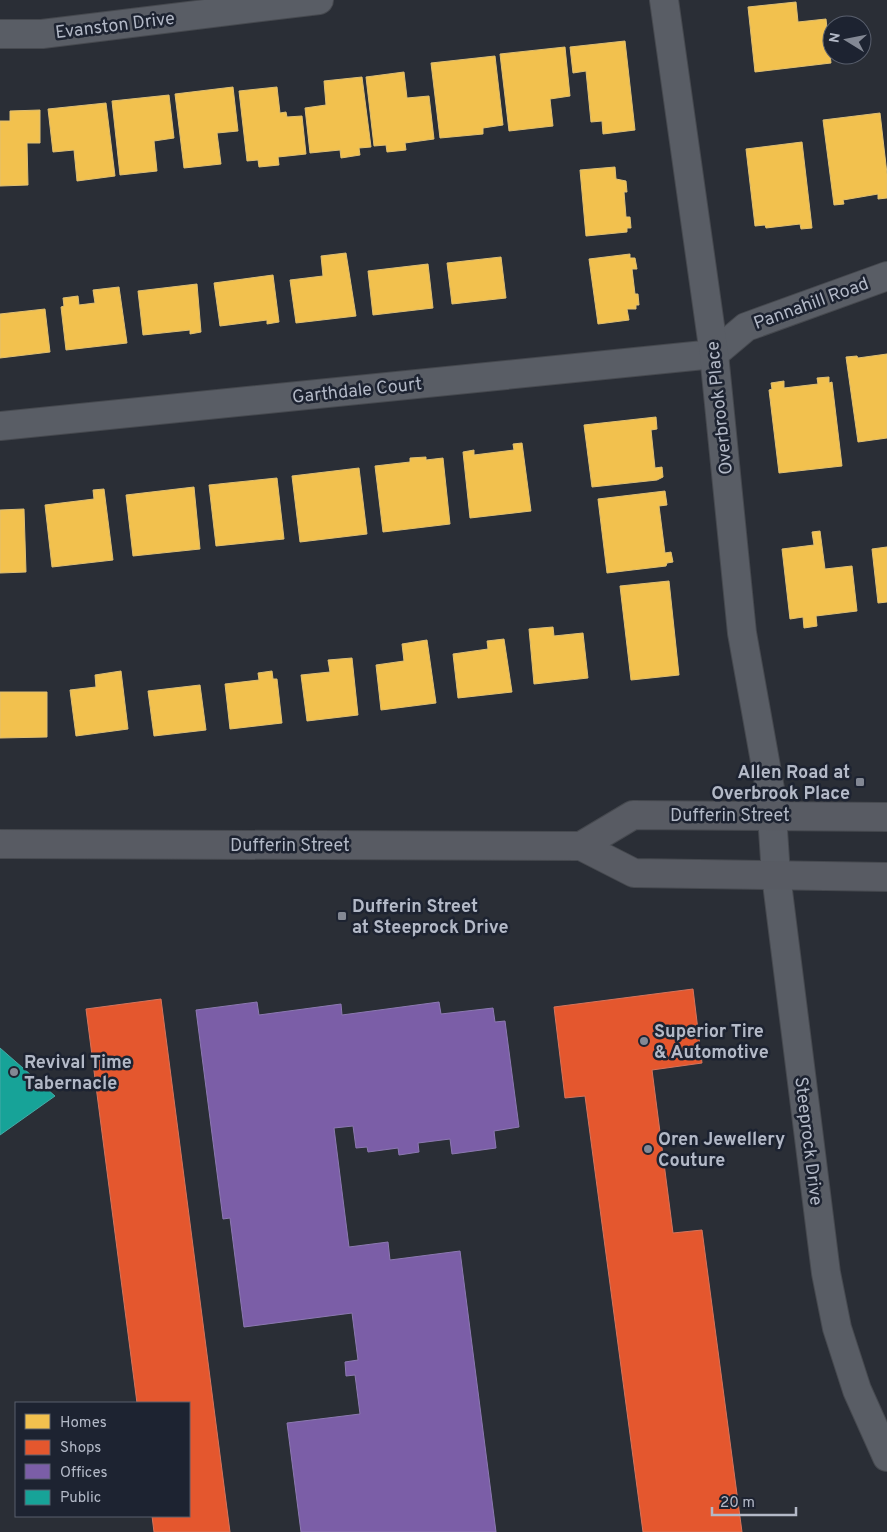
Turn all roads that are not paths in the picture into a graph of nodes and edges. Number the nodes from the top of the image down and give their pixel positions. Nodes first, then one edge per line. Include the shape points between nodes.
1 (319, 0) edge
2 (664, 0) edge
3 (234, 4) edge
4 (0, 34) edge
5 (887, 276) edge
6 (714, 354) junction
7 (0, 426) edge
8 (772, 815) junction
9 (887, 817) edge
10 (0, 844) edge
11 (581, 846) junction
12 (776, 875) junction
13 (887, 877) edge
14 (887, 1457) edge

1 - 3 street, Evanston Drive
2 - 6 street, Overbrook Place
3 - 4 street, Evanston Drive via 42,34
5 - 6 street, Pannahill Road via 746,327
6 - 7 street, Garthdale Court
6 - 8 street, Overbrook Place via 742,633
8 - 9 main road, Dufferin Street
8 - 11 main road, Dufferin Street via 634,815
8 - 12 street, Steeprock Drive
10 - 11 main road, Dufferin Street
11 - 12 main road, Dufferin Street via 634,873
12 - 13 main road, Dufferin Street
12 - 14 street, Steeprock Drive via 826,1273 837,1328 857,1390

